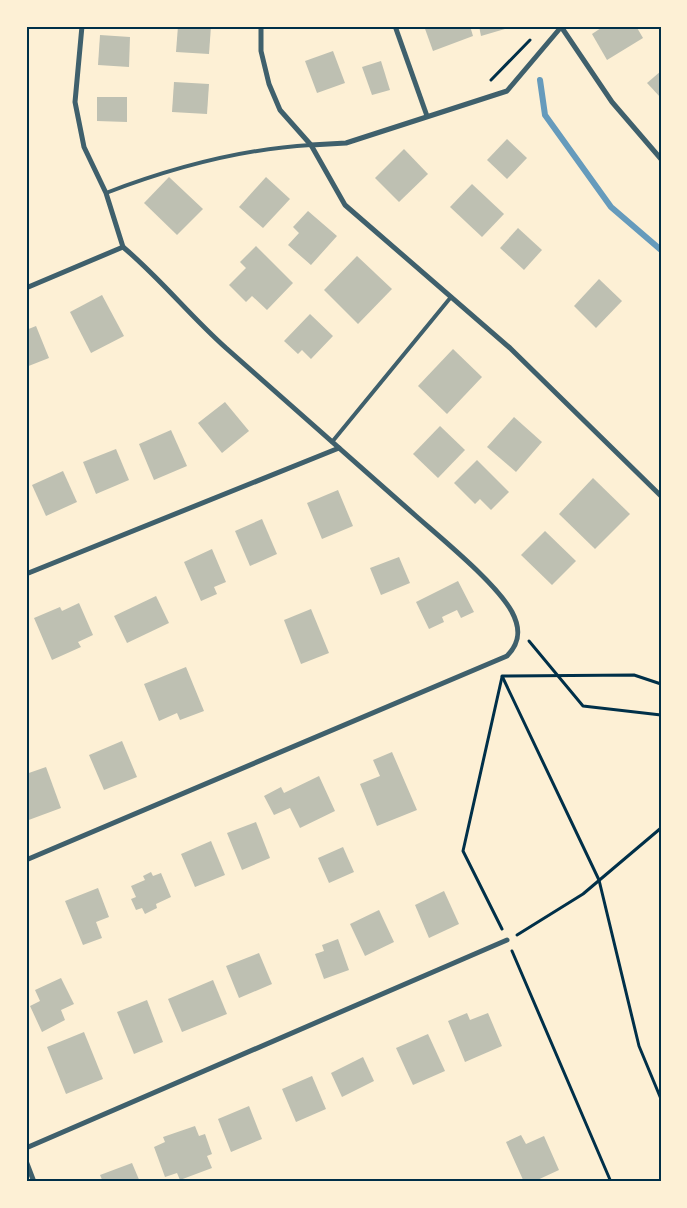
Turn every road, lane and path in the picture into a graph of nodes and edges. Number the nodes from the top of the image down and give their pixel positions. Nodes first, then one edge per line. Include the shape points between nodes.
1 (82, 26) edge
2 (262, 26) edge
3 (395, 26) edge
4 (562, 27) edge
5 (531, 40) dead end
6 (485, 83) dead end
7 (427, 116) junction
8 (311, 145) junction
9 (661, 159) edge
10 (106, 193) junction
11 (123, 247) junction
12 (26, 288) edge
13 (451, 297) junction
14 (332, 442) junction
15 (339, 448) junction
16 (661, 496) edge
17 (26, 574) edge
18 (519, 630) junction
19 (507, 656) junction
20 (502, 676) junction
21 (559, 676) junction
22 (661, 684) edge
23 (661, 715) edge
24 (661, 828) edge
25 (26, 860) edge
26 (599, 880) junction
27 (508, 940) junction
28 (661, 1099) edge
29 (26, 1148) edge
30 (26, 1161) edge
31 (34, 1182) edge
32 (611, 1182) edge

1 - 10 street via 76,102 84,147
2 - 8 street via 262,51 269,84 280,110
3 - 7 street
4 - 7 street via 507,91
4 - 9 street via 612,102
5 - 6 path via 494,80
7 - 8 street via 346,143
8 - 10 lane via 264,149 153,175
8 - 13 street via 345,206
10 - 11 street
11 - 12 street
11 - 14 street via 148,268 195,320
13 - 14 lane
13 - 16 street via 510,348
14 - 15 street
15 - 17 street
15 - 18 street via 498,593 512,612
18 - 19 street via 516,646
18 - 21 path
19 - 20 path
19 - 25 street
20 - 21 path
20 - 26 path
20 - 27 path via 463,851
21 - 22 path via 634,675
21 - 23 path via 583,706
24 - 26 path
26 - 27 path via 583,894
26 - 28 path via 640,1046
27 - 29 street
27 - 32 path
30 - 31 street

